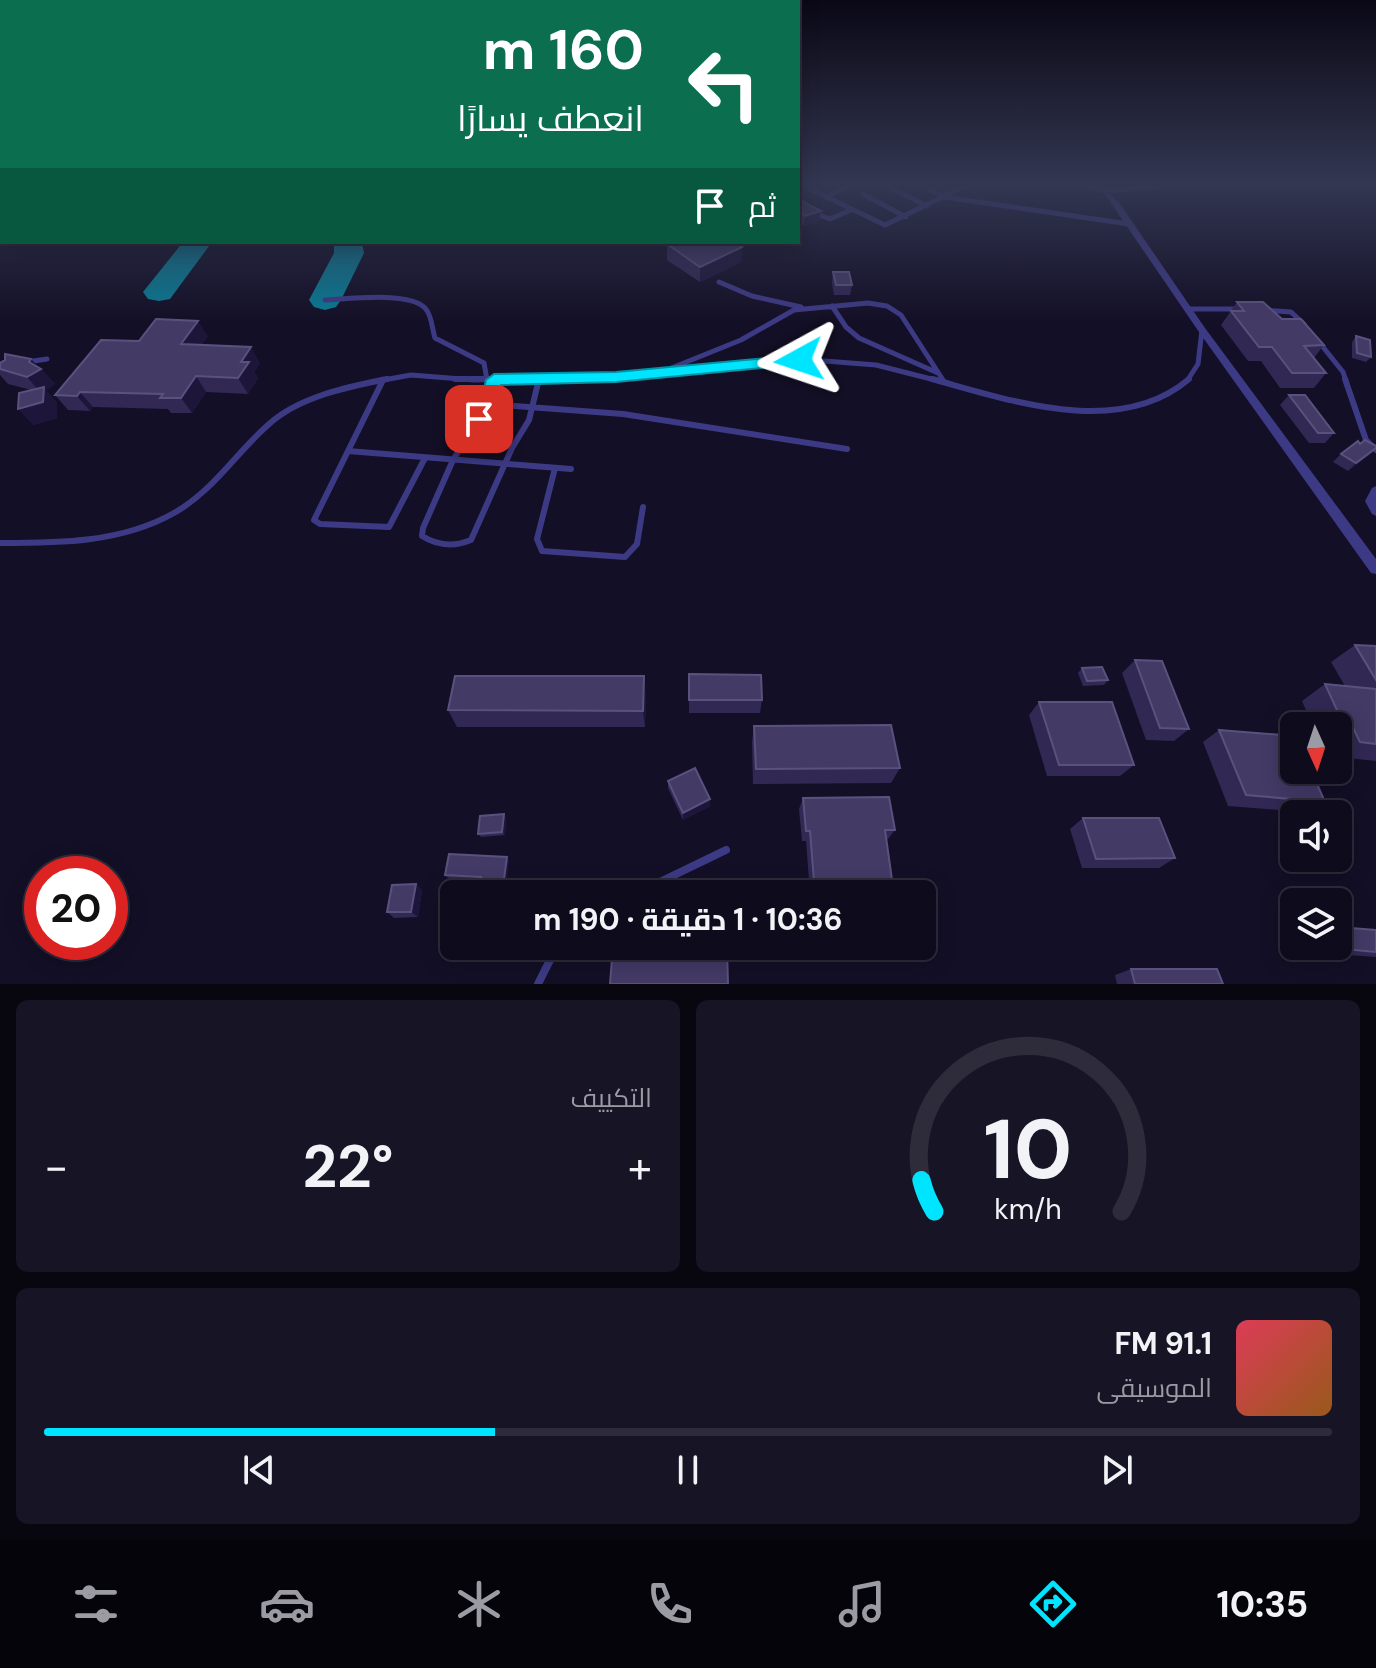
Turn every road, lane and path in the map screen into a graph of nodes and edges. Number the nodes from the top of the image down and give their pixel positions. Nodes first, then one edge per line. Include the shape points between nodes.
1 (1133, 230) edge
2 (719, 282) dead end
3 (325, 300) dead end
4 (832, 306) junction
5 (804, 308) junction
6 (1188, 309) junction
7 (1307, 328) edge
8 (1202, 330) junction
9 (1316, 338) edge
10 (47, 359) dead end
11 (21, 363) edge
12 (938, 373) junction
13 (658, 374) junction
14 (539, 379) junction
15 (383, 380) junction
16 (490, 380) junction
17 (943, 380) junction
18 (488, 404) junction
19 (532, 405) junction
20 (847, 449) dead end
21 (1376, 450) edge
22 (348, 451) junction
23 (425, 458) junction
24 (453, 460) junction
25 (505, 464) junction
26 (555, 468) junction
27 (571, 469) dead end
28 (1376, 491) edge
29 (643, 507) dead end
30 (1376, 511) edge
31 (0, 543) edge
32 (1376, 569) edge
33 (726, 850) dead end
34 (664, 880) edge
35 (548, 960) edge
36 (538, 984) edge

1 - 6 street
2 - 5 lane
3 - 16 lane via 420,303 435,338 484,363
4 - 5 lane
4 - 12 lane via 859,338
4 - 12 lane via 877,303 895,309
5 - 13 lane
6 - 7 lane via 1286,310
6 - 8 street
8 - 17 lane via 1191,377 1135,408 1027,403
8 - 32 street
9 - 21 lane via 1343,372 1366,440
10 - 11 lane
12 - 17 lane
13 - 14 lane
13 - 17 lane via 827,360
14 - 16 lane
14 - 19 lane
15 - 16 lane via 421,374
15 - 22 lane
15 - 31 lane via 280,414 198,497 139,529 73,543
16 - 18 lane
18 - 19 lane
18 - 24 lane
19 - 20 lane via 625,413
19 - 25 lane
22 - 23 lane
22 - 23 lane via 315,514 316,522 389,527
23 - 24 lane
24 - 25 lane
24 - 25 lane via 423,528 422,536 429,541 457,545 471,540
25 - 26 lane
26 - 27 lane
26 - 29 lane via 537,539 542,551 625,557 637,544
28 - 30 street via 1371,501
33 - 34 lane
35 - 36 lane

